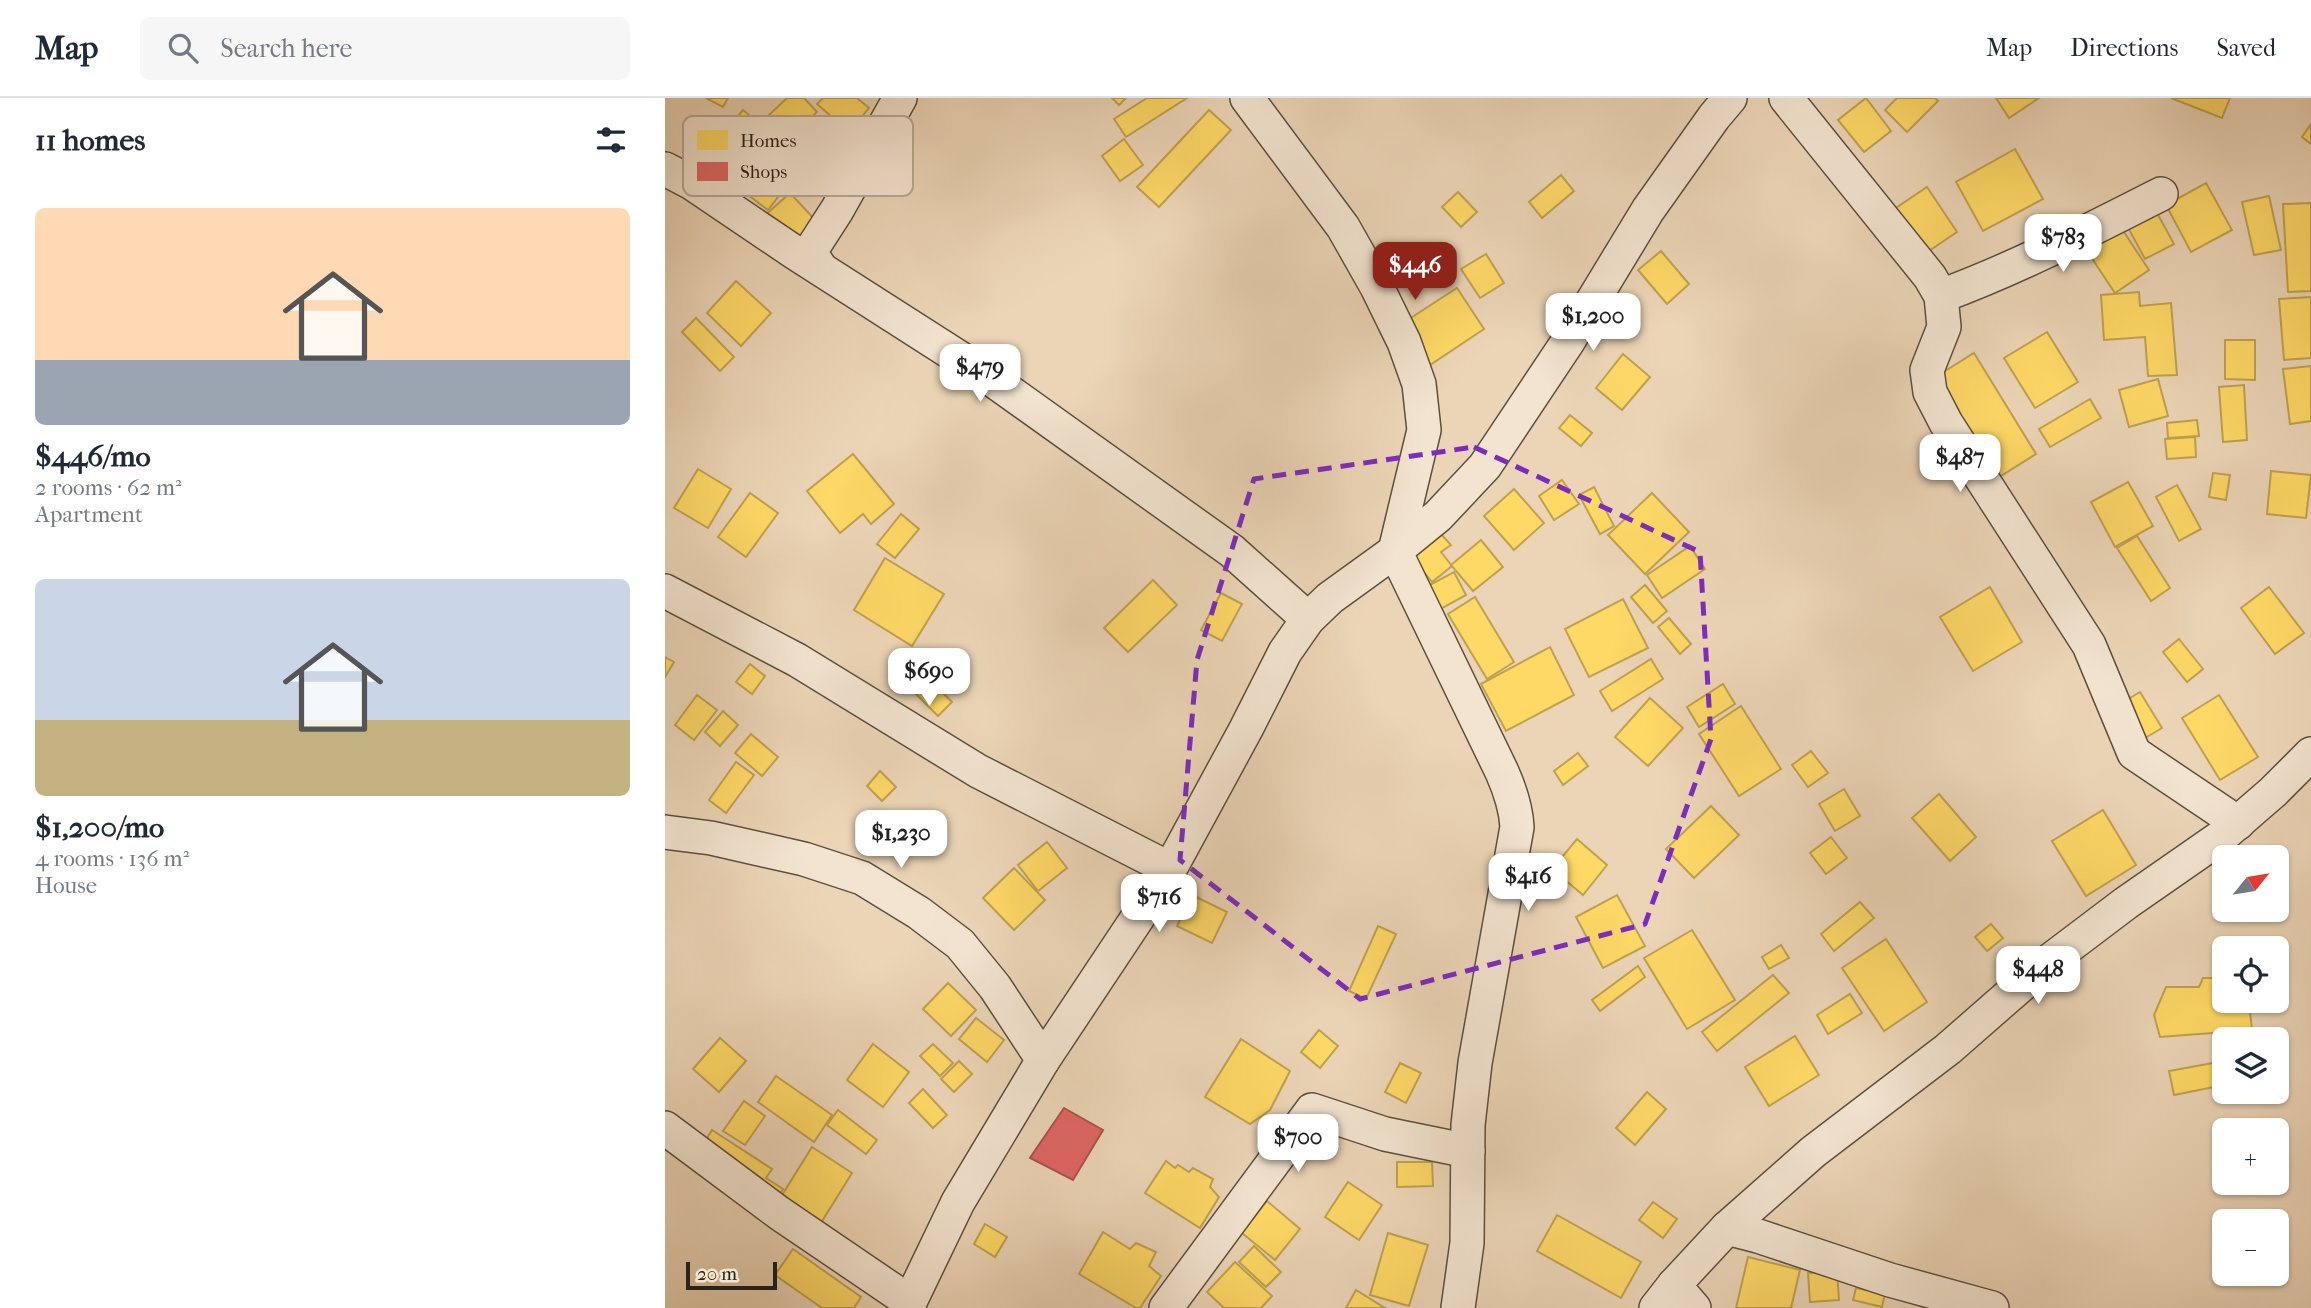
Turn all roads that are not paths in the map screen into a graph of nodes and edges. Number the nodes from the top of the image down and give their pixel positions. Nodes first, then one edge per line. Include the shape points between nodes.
1 (900, 98) edge
2 (1247, 98) edge
3 (1730, 98) edge
4 (1786, 98) edge
5 (890, 116) edge
6 (665, 169) edge
7 (683, 178) edge
8 (2161, 194) dead end
9 (712, 196) edge
10 (845, 196) edge
11 (821, 269) junction
12 (1941, 296) junction
13 (1395, 551) junction
14 (665, 591) edge
15 (1308, 619) junction
16 (2311, 754) edge
17 (2238, 823) junction
18 (665, 832) edge
19 (1170, 869) junction
20 (1043, 1060) junction
21 (665, 1128) edge
22 (1468, 1151) junction
23 (1727, 1228) junction
24 (1675, 1300) edge
25 (908, 1305) edge
26 (1166, 1308) edge
27 (1458, 1308) edge
28 (1993, 1308) edge

1 - 5 street
2 - 13 street via 1343,227 1404,342 1419,384 1424,430
3 - 13 street via 1648,210 1485,466 1438,516
4 - 12 street
6 - 7 street
8 - 12 street via 2038,256
9 - 11 street
10 - 11 street via 810,251
11 - 15 street via 983,373 1152,493 1232,551
12 - 17 street via 1944,327 1927,370 1930,392 1946,423 2089,645 2134,753
13 - 15 street
13 - 22 street via 1502,772 1516,812 1475,1063
14 - 19 street via 797,660 978,771
15 - 19 street via 1285,652
16 - 17 street
17 - 23 street via 2045,965 1948,1049 1813,1152
18 - 20 street via 804,859 862,878 960,944
19 - 20 street
20 - 25 street via 958,1202
21 - 25 street
22 - 26 street via 1385,1134 1312,1110
22 - 27 street via 1468,1243
23 - 24 street
23 - 28 street

